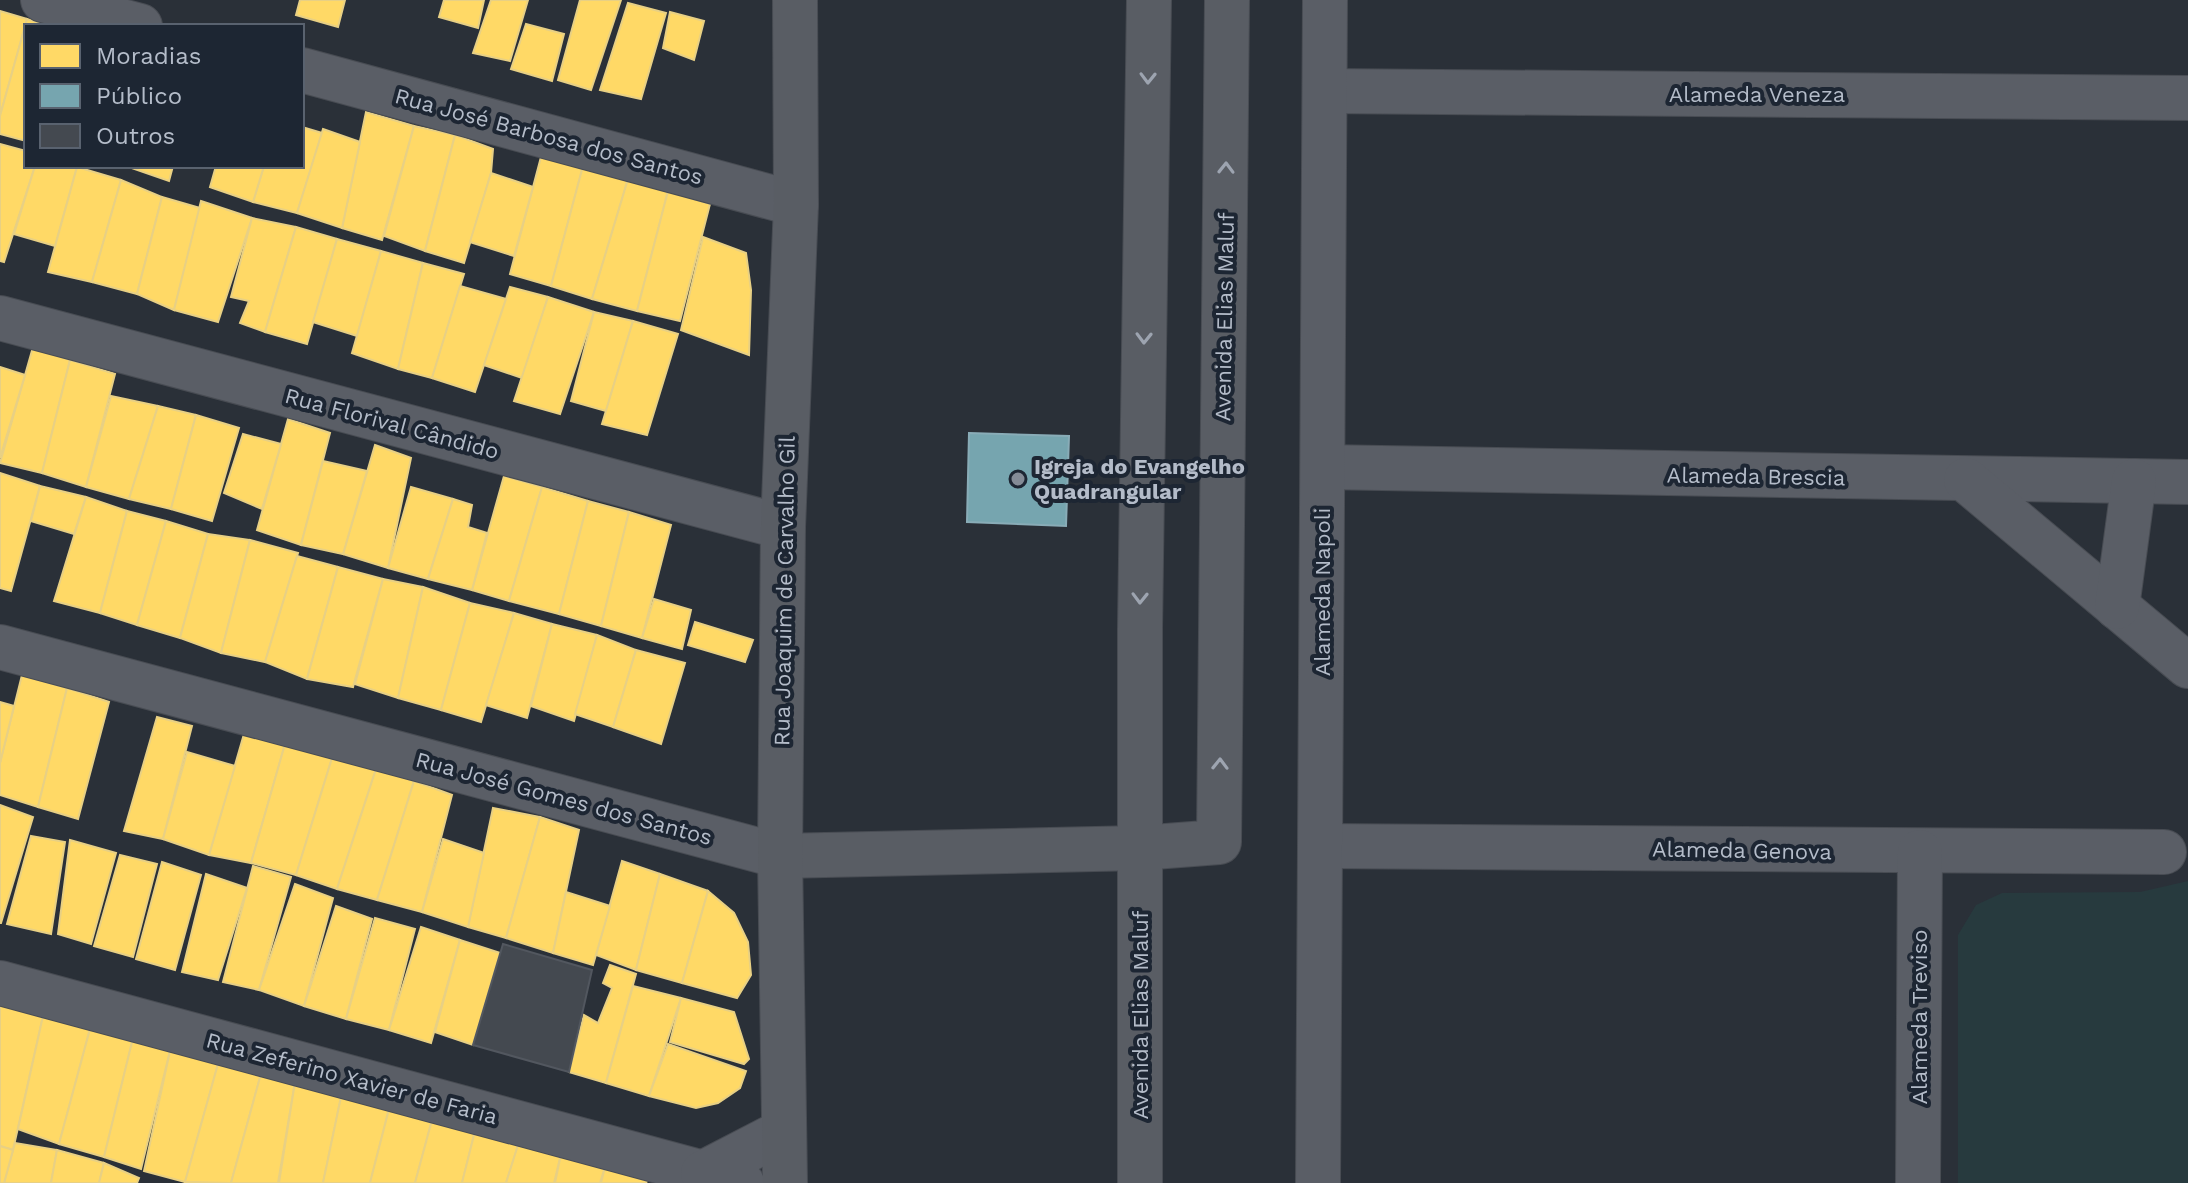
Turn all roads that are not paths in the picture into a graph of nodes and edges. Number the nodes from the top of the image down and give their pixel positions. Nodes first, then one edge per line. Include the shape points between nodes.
1 (43, 0) edge
2 (795, 0) edge
3 (1149, 0) edge
4 (1227, 0) edge
5 (1325, 0) edge
6 (133, 24) edge
7 (304, 71) edge
8 (1325, 91) junction
9 (2188, 98) edge
10 (796, 204) junction
11 (0, 318) edge
12 (1323, 467) junction
13 (1966, 480) junction
14 (2134, 481) junction
15 (2188, 482) edge
16 (783, 527) junction
17 (2117, 607) junction
18 (0, 647) edge
19 (2188, 666) edge
20 (2180, 842) edge
21 (1320, 846) junction
22 (1140, 848) junction
23 (1920, 852) junction
24 (780, 856) junction
25 (0, 983) edge
26 (784, 1131) junction
27 (722, 1178) edge
28 (785, 1183) edge
29 (1140, 1183) edge
30 (1318, 1183) edge
31 (1918, 1183) edge

1 - 6 street
2 - 10 street, Rua Joaquim de Carvalho Gil
3 -> 22 street, Avenida Elias Maluf
22 -> 4 street, Avenida Elias Maluf via 1219,842
5 - 8 street, Alameda Napoli
7 - 10 street, Rua José Barbosa dos Santos
8 - 9 street, Alameda Veneza
8 - 12 street, Alameda Napoli
10 - 16 street, Rua Joaquim de Carvalho Gil
11 - 16 street, Rua Florival Cândido
12 - 13 street, Alameda Brescia
12 - 21 street, Alameda Napoli
13 - 14 street, Alameda Brescia
13 - 17 street
14 - 15 street, Alameda Brescia
14 - 17 street
16 - 24 street, Rua Joaquim de Carvalho Gil
17 - 19 street
18 - 24 street, Rua José Gomes dos Santos
20 - 23 street, Alameda Genova
21 - 23 street, Alameda Genova
21 - 30 street, Alameda Napoli
22 - 24 street, Rua José Gomes dos Santos
22 - 29 street, Avenida Elias Maluf
23 - 31 street, Alameda Treviso
24 - 26 street, Rua Joaquim de Carvalho Gil
25 - 27 street, Rua Zeferino Xavier de Faria
26 - 27 street, Rua Zeferino Xavier de Faria
26 - 28 street, Rua Joaquim de Carvalho Gil

